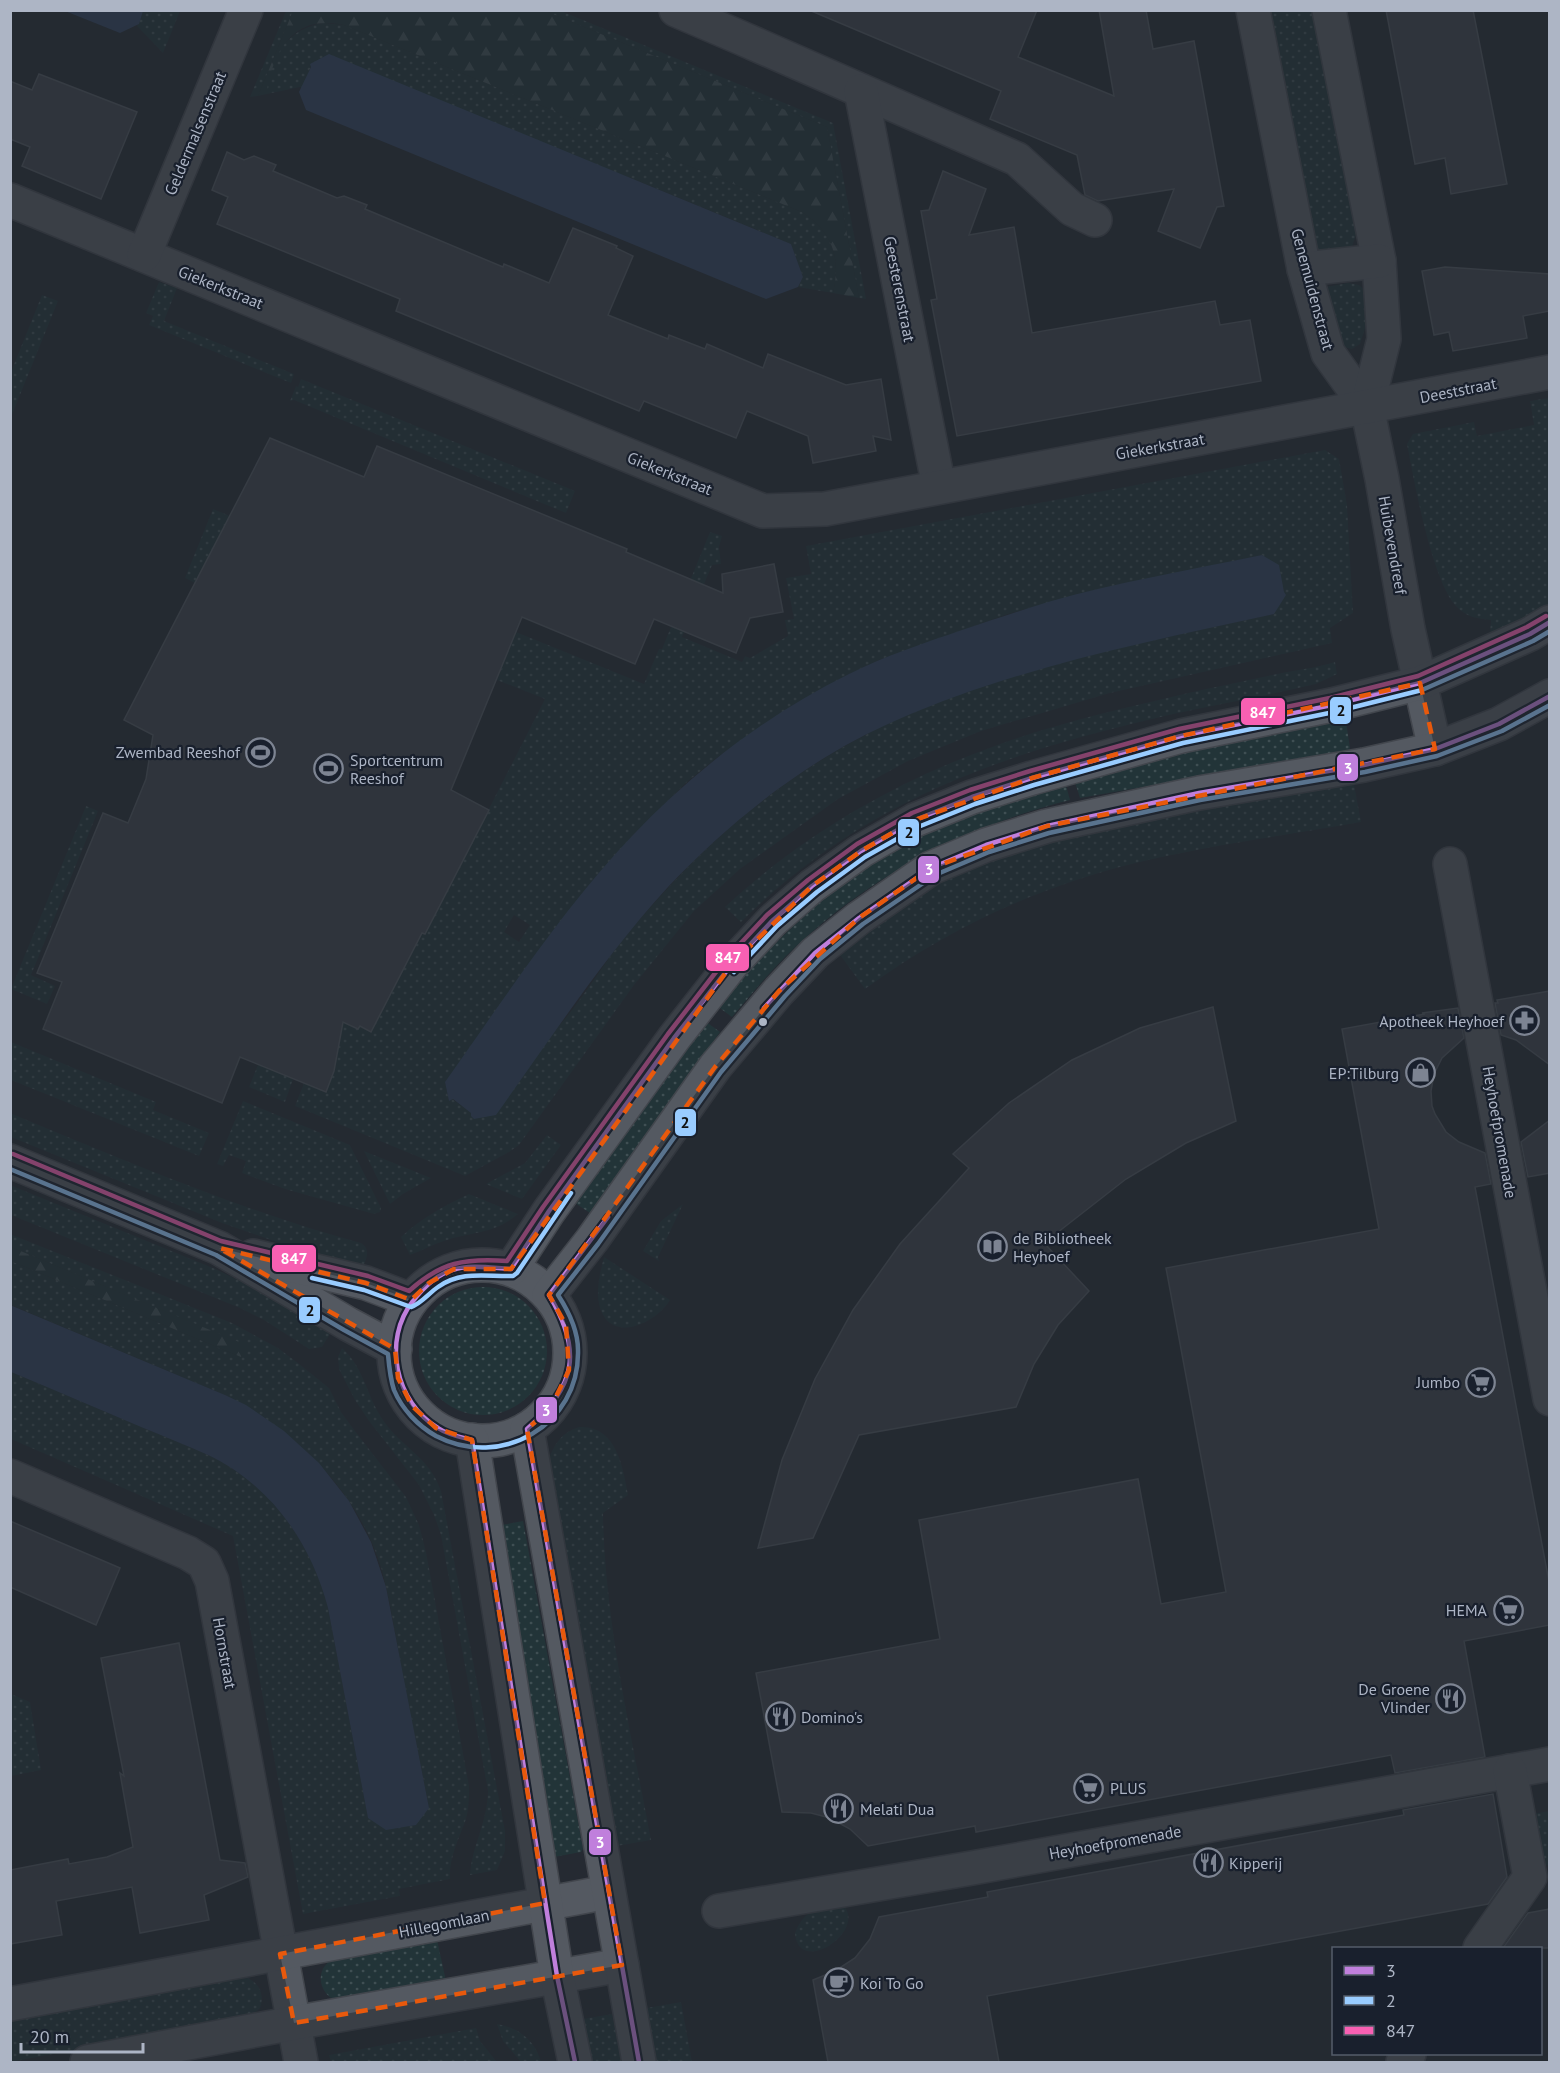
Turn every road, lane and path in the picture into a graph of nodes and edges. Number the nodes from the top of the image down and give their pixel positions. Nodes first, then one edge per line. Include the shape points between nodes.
1 (246, 10) edge
2 (676, 10) edge
3 (1253, 10) edge
4 (1329, 10) edge
5 (861, 91) junction
6 (10, 200) edge
7 (1095, 220) dead end
8 (144, 255) junction
9 (1379, 261) junction
10 (1304, 269) junction
11 (1550, 372) edge
12 (1367, 407) junction
13 (939, 487) junction
14 (1550, 622) edge
15 (1420, 683) junction
16 (1550, 696) edge
17 (1435, 749) junction
18 (1450, 864) dead end
19 (10, 1161) edge
20 (219, 1248) junction
21 (511, 1269) junction
22 (549, 1295) junction
23 (411, 1300) junction
24 (395, 1349) junction
25 (1550, 1399) edge
26 (527, 1429) junction
27 (472, 1440) junction
28 (10, 1476) edge
29 (1550, 1764) edge
30 (1510, 1771) junction
31 (1540, 1876) edge
32 (608, 1892) junction
33 (545, 1903) junction
34 (719, 1911) dead end
35 (1481, 1947) edge
36 (280, 1954) junction
37 (622, 1965) junction
38 (557, 1976) junction
39 (10, 2004) edge
40 (294, 2023) junction
41 (87, 2062) edge
42 (301, 2062) edge
43 (574, 2062) edge
44 (639, 2062) edge

1 - 8 street, Geldermalsenstraat
2 - 5 street
3 - 10 street, Genemuidenstraat
4 - 9 street
5 - 7 street via 1017,159 1072,209
5 - 13 street, Geesterenstraat
6 - 8 street, Giekerkstraat
8 - 13 street, Giekerkstraat via 763,511 825,509
9 - 10 street
9 - 12 street via 1384,339
10 - 12 street, Genemuidenstraat via 1328,353
11 - 12 street, Deeststraat
12 - 13 street, Giekerkstraat
12 - 15 street, Huibevendreef
14 - 15 street
15 - 17 street, Huibevendreef
15 - 21 street via 1181,736 1032,778 915,820 861,851 772,921 732,964 667,1048
16 - 17 street via 1498,724
17 - 22 street via 1047,826 986,845 932,868 824,946 779,991 715,1067
18 - 25 street, Heyhoefpromenade
19 - 20 street
20 - 23 street via 366,1283
20 - 24 street
21 - 22 street via 534,1281
21 - 23 street via 454,1269 429,1282
22 - 26 street via 566,1325 571,1350 569,1370 564,1388 550,1409
23 - 24 street via 401,1318
24 - 27 street via 398,1378 412,1406 436,1428
26 - 27 street via 496,1440
26 - 32 street
27 - 33 street
28 - 36 street, Hornstraat via 204,1563 212,1581
29 - 30 street, Heyhoefpromenade
30 - 31 street
30 - 34 street, Heyhoefpromenade
31 - 35 street
32 - 33 street, Hillegomlaan
32 - 37 street
33 - 36 street, Hillegomlaan
33 - 38 street
36 - 39 street, Hillegomlaan
36 - 40 street
37 - 38 street
37 - 44 street
38 - 40 street
38 - 43 street
40 - 41 street
40 - 42 street

